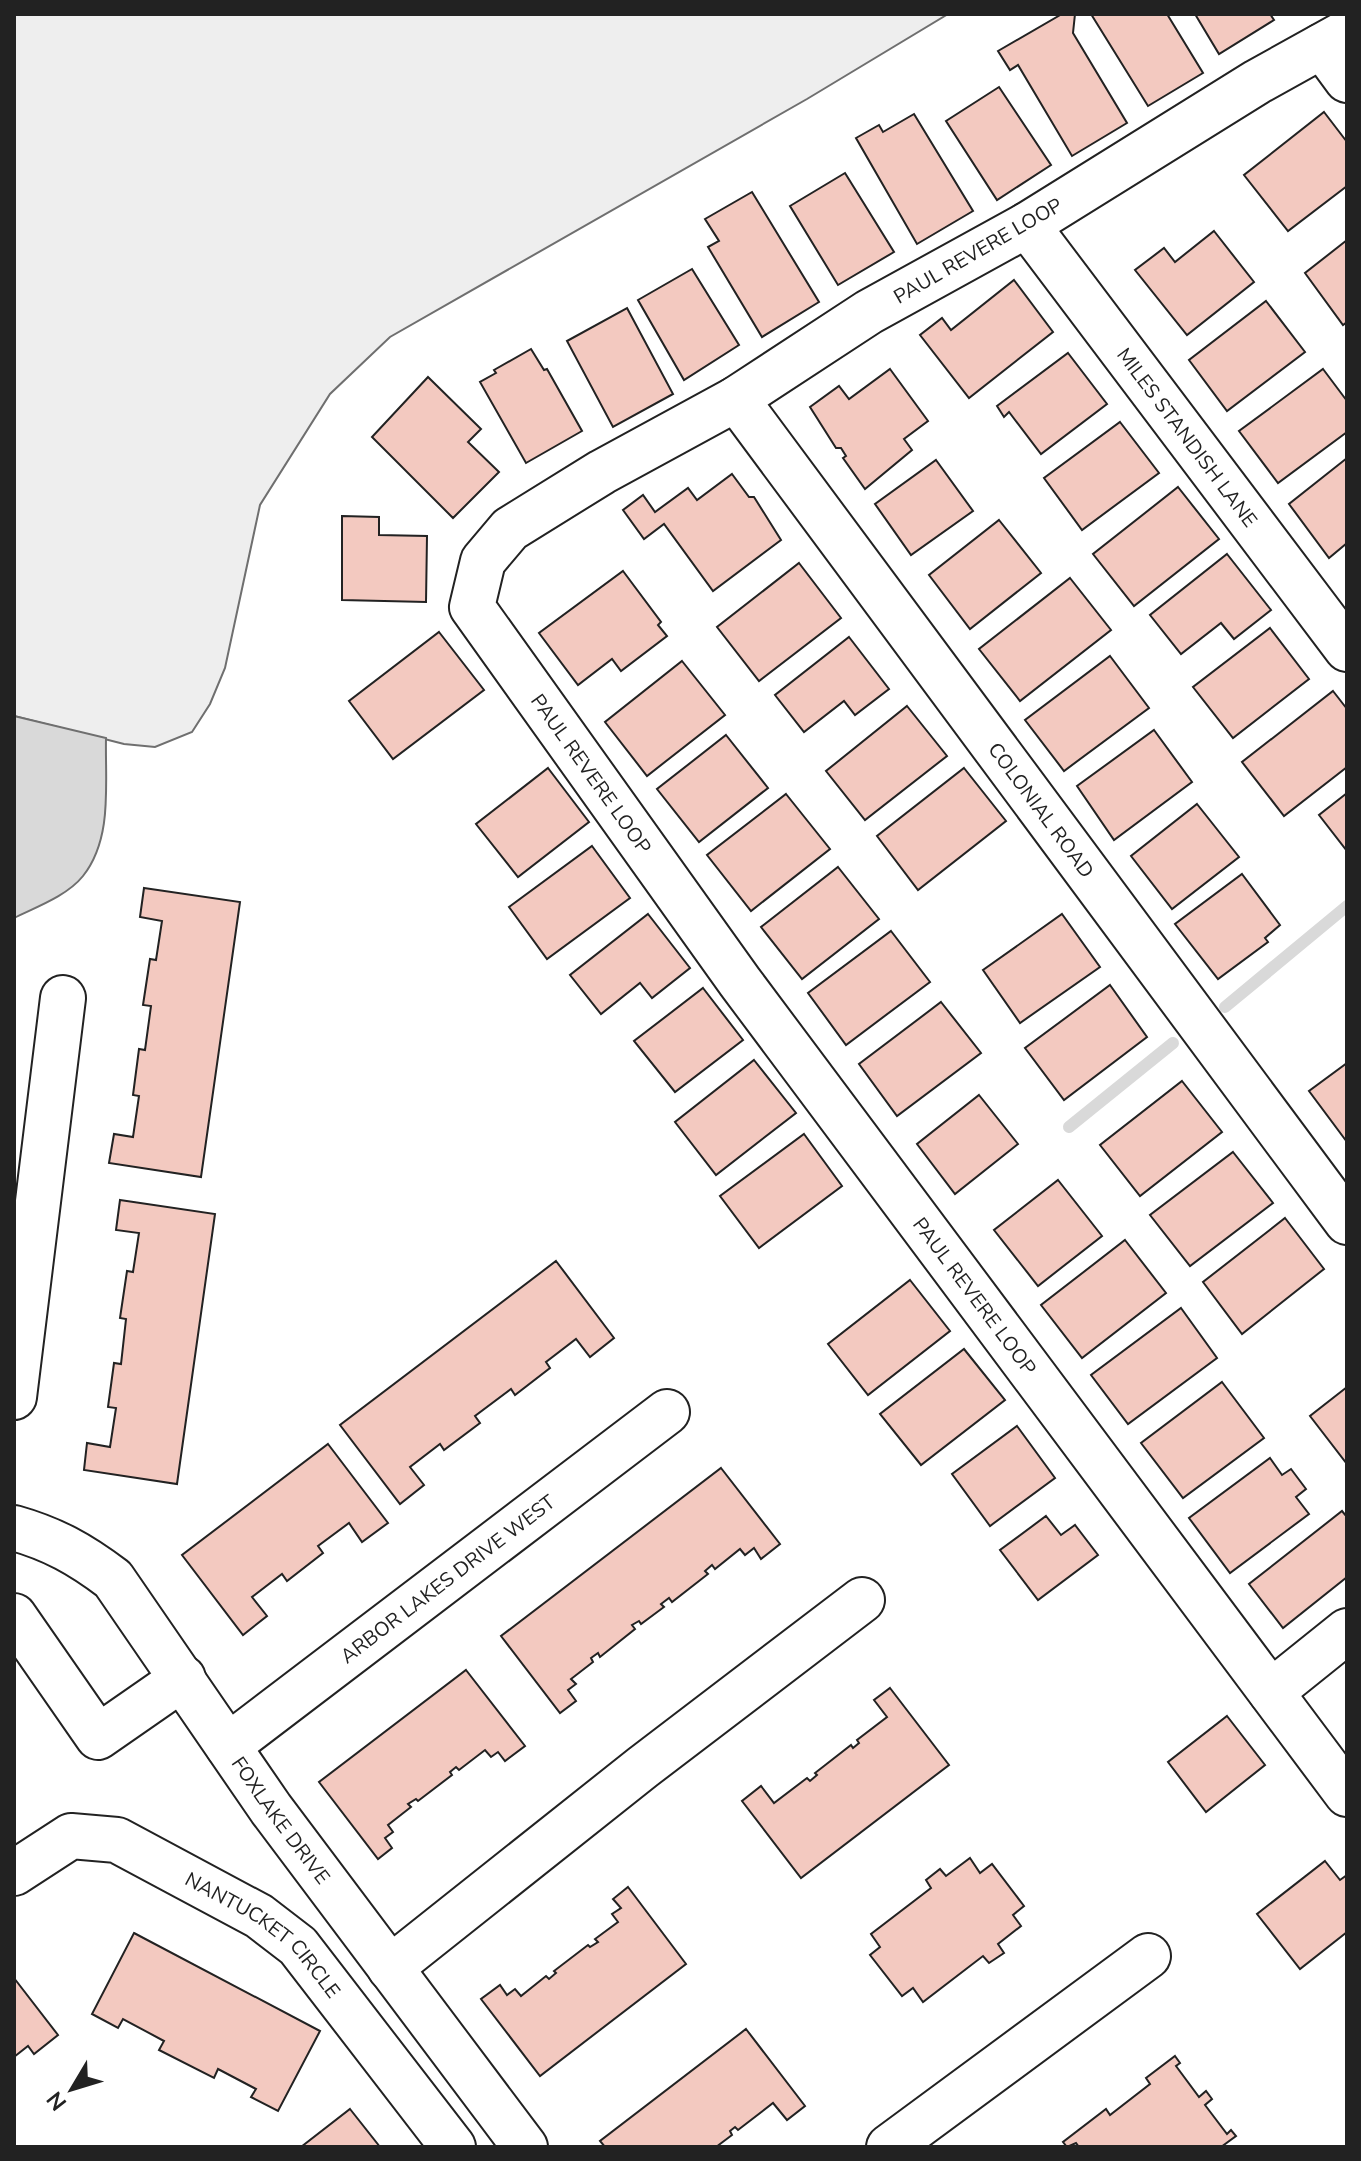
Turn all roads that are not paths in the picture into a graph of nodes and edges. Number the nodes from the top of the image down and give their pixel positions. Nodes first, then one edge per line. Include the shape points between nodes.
1 (1334, 39) edge
2 (1347, 80) edge
3 (1027, 225) junction
4 (736, 399) junction
5 (1347, 649) edge
6 (63, 998) dead end
7 (1347, 1222) edge
8 (14, 1397) edge
9 (667, 1412) dead end
10 (14, 1528) edge
11 (862, 1600) dead end
12 (14, 1616) edge
13 (1347, 1631) edge
14 (183, 1678) junction
15 (1271, 1692) junction
16 (228, 1746) junction
17 (1347, 1794) edge
18 (14, 1873) edge
19 (1148, 1956) dead end
20 (390, 1968) junction
21 (453, 2147) edge
22 (525, 2147) edge
23 (889, 2147) edge

1 - 2 street
1 - 3 street, PAUL REVERE LOOP
3 - 4 street, PAUL REVERE LOOP via 869,312
3 - 5 street, MILES STANDISH LANE
4 - 7 street, COLONIAL ROAD
4 - 15 street, PAUL REVERE LOOP via 510,529 483,561 472,607 740,982
6 - 8 street
9 - 16 street, ARBOR LAKES DRIVE WEST
10 - 14 street, FOXLAKE DRIVE via 78,1553 113,1579
11 - 20 street
12 - 14 street via 98,1737
13 - 15 street
14 - 16 street, FOXLAKE DRIVE
15 - 17 street, PAUL REVERE LOOP
16 - 20 street, FOXLAKE DRIVE
18 - 21 street, NANTUCKET CIRCLE via 71,1836 117,1840 259,1916 298,1946
19 - 23 street
20 - 22 street, FOXLAKE DRIVE

